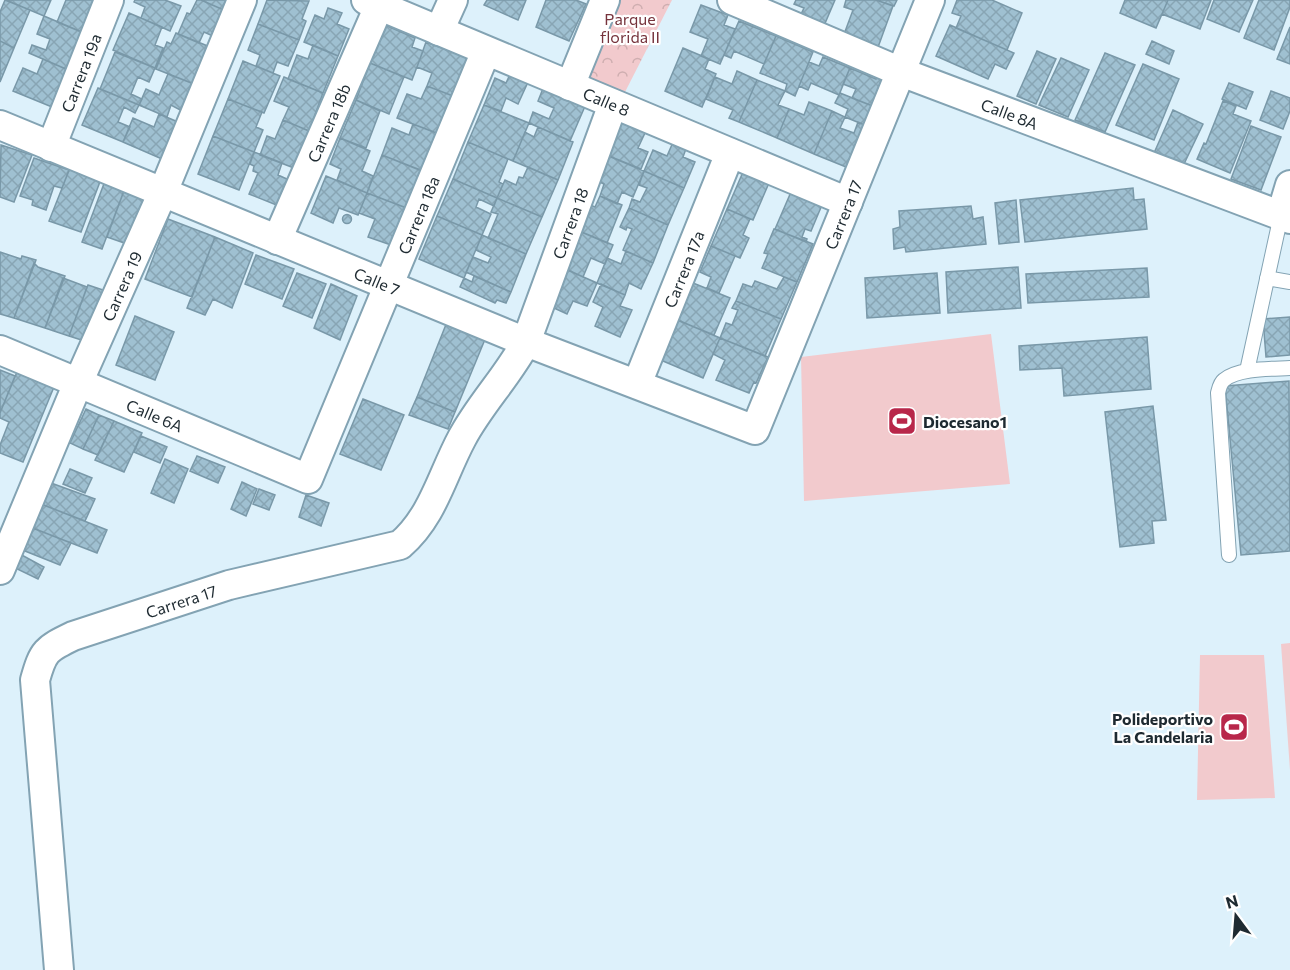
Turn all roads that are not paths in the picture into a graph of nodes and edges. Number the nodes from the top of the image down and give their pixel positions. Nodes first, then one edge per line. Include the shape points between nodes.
1 (109, 0) edge
2 (242, 0) edge
3 (453, 0) edge
4 (605, 0) edge
5 (930, 0) edge
6 (372, 3) edge
7 (750, 3) edge
8 (439, 31) junction
9 (486, 51) junction
10 (901, 72) junction
11 (570, 86) junction
12 (614, 104) junction
13 (0, 126) edge
14 (51, 147) junction
15 (730, 153) junction
16 (1290, 185) edge
17 (163, 192) junction
18 (848, 202) junction
19 (1285, 217) edge
20 (277, 240) junction
21 (1267, 278) junction
22 (1290, 282) edge
23 (389, 285) junction
24 (526, 342) junction
25 (0, 350) edge
26 (1290, 368) edge
27 (1247, 371) junction
28 (78, 383) junction
29 (637, 384) junction
30 (755, 430) joint
31 (308, 479) joint
32 (1229, 555) dead end
33 (0, 570) edge
34 (59, 970) edge

1 - 14 street, Carrera 19a
2 - 17 street, Carrera 19
3 - 8 street
4 - 11 street
5 - 10 street, Carrera 17
6 - 8 street, Calle 8
6 - 20 street, Carrera 18b
7 - 10 street, Calle 8A
8 - 9 street, Calle 8
9 - 11 street, Calle 8
9 - 23 street, Carrera 18a
10 - 18 street, Carrera 17
10 - 19 street, Calle 8A
11 - 12 street, Calle 8
12 - 15 street, Calle 8
12 - 24 street, Carrera 18
13 - 14 street, Calle 7
14 - 17 street, Calle 7
15 - 18 street, Calle 8
15 - 29 street, Carrera 17a
16 - 19 street
17 - 20 street, Calle 7
17 - 28 street, Carrera 19
18 - 30 street, Carrera 17
19 - 21 lane
20 - 23 street, Calle 7
21 - 22 lane
21 - 27 lane
23 - 24 street, Calle 7
23 - 31 street, Carrera 18a
24 - 29 street, Calle 7
24 - 34 street, Carrera 17 via 462,438 432,505 412,535 400,545 229,585 73,636 52,646 41,658 35,680
25 - 28 street, Calle 6A
26 - 27 lane
27 - 32 lane via 1224,380 1218,393
28 - 31 street, Calle 6A
28 - 33 street, Carrera 19
29 - 30 street, Calle 7

